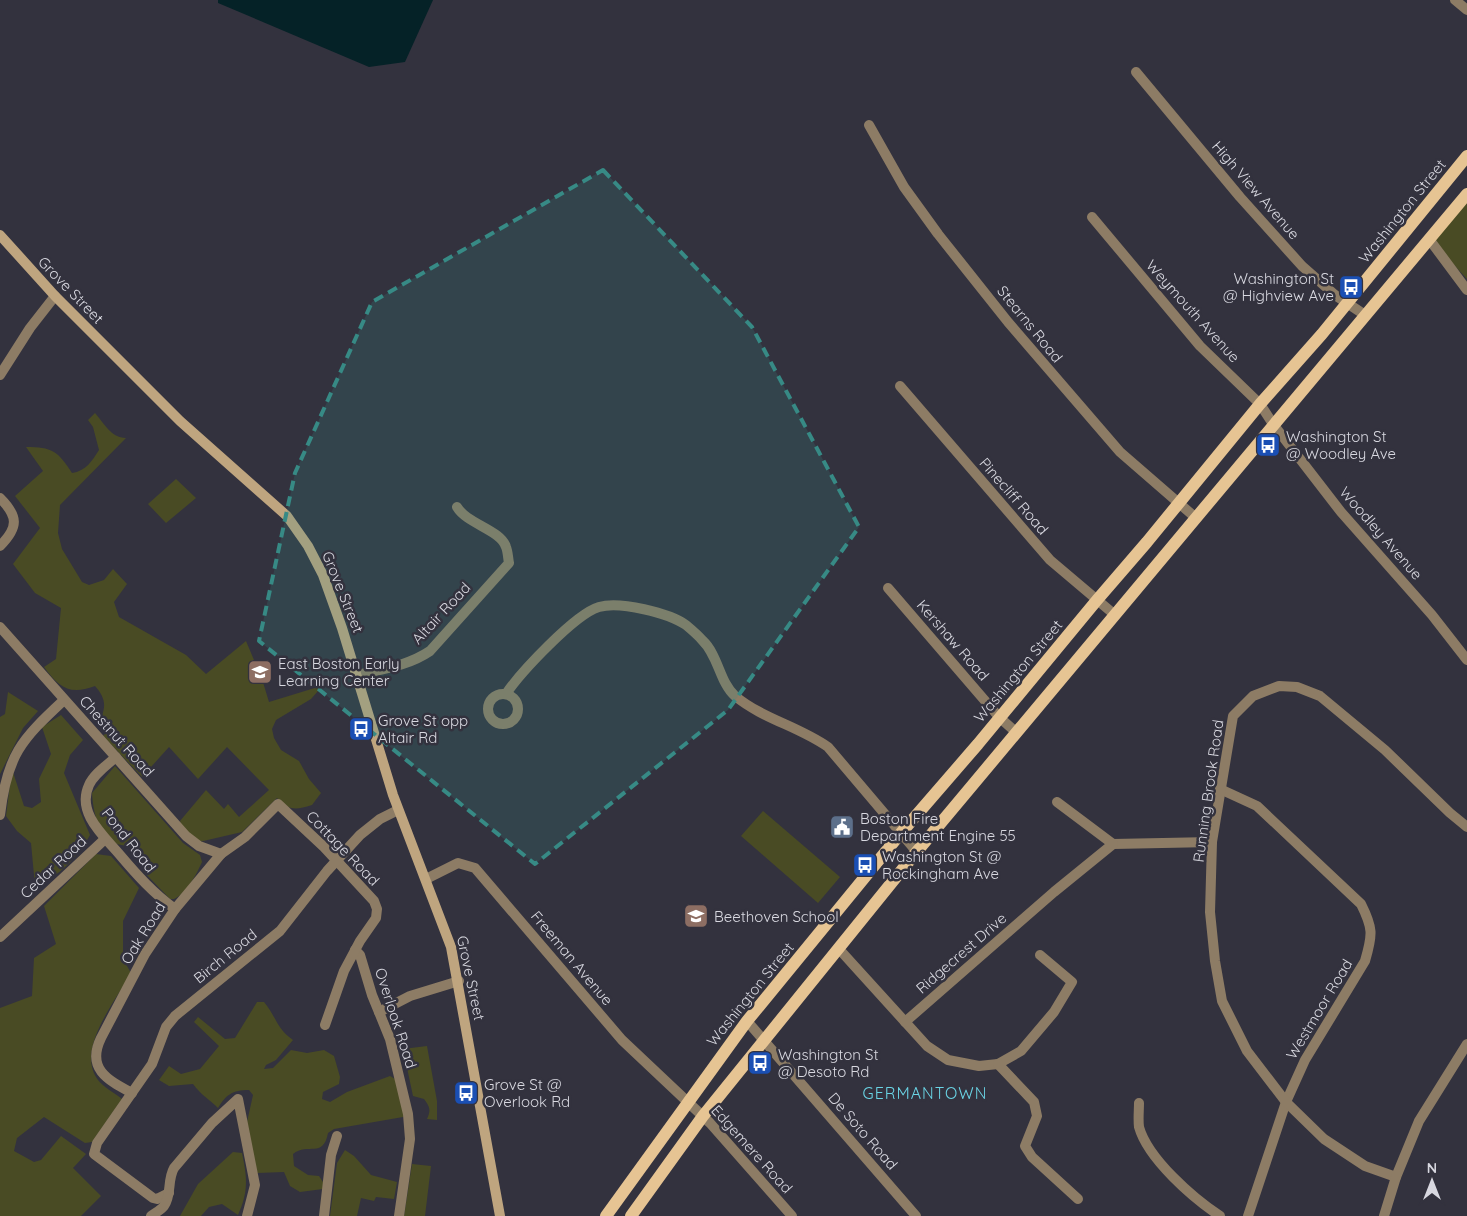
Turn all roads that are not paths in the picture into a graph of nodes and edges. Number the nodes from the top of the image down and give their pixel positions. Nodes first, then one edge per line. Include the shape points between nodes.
1 (1455, 0) edge
2 (1467, 10) edge
3 (1136, 72) dead end
4 (869, 125) dead end
5 (1467, 156) edge
6 (1467, 194) edge
7 (1092, 217) dead end
8 (0, 235) edge
9 (1429, 239) junction
10 (1467, 290) edge
11 (55, 296) junction
12 (1348, 303) junction
13 (1365, 315) junction
14 (0, 375) edge
15 (900, 386) dead end
16 (1260, 404) junction
17 (1273, 424) junction
18 (0, 498) edge
19 (1178, 502) junction
20 (457, 508) dead end
21 (1196, 518) junction
22 (0, 546) edge
23 (888, 588) dead end
24 (1097, 600) junction
25 (1115, 615) junction
26 (0, 627) edge
27 (1467, 660) edge
28 (356, 675) junction
29 (506, 694) dead end
30 (64, 700) junction
31 (999, 717) junction
32 (1017, 732) junction
33 (116, 757) junction
34 (1220, 789) junction
35 (1057, 802) dead end
36 (278, 804) joint
37 (398, 810) junction
38 (0, 815) edge
39 (1467, 827) edge
40 (901, 833) junction
41 (105, 839) junction
42 (1212, 842) junction
43 (1113, 844) junction
44 (916, 852) junction
45 (221, 854) junction
46 (336, 860) junction
47 (426, 879) junction
48 (175, 909) junction
49 (0, 937) edge
50 (839, 949) junction
51 (355, 950) junction
52 (1040, 954) dead end
53 (459, 980) junction
54 (379, 1012) junction
55 (746, 1022) junction
56 (905, 1022) junction
57 (325, 1024) dead end
58 (764, 1042) junction
59 (1467, 1044) edge
60 (998, 1064) junction
61 (132, 1093) junction
62 (688, 1102) junction
63 (1286, 1102) junction
64 (1139, 1103) dead end
65 (703, 1116) junction
66 (337, 1136) dead end
67 (1396, 1176) junction
68 (169, 1193) junction
69 (1078, 1200) dead end
70 (164, 1211) edge
71 (151, 1216) edge
72 (247, 1216) edge
73 (324, 1216) edge
74 (398, 1216) edge
75 (500, 1216) edge
76 (606, 1216) edge
77 (631, 1216) edge
78 (792, 1216) edge
79 (916, 1216) edge
80 (1220, 1216) edge
81 (1248, 1216) edge
82 (1384, 1216) edge

1 - 2 street
3 - 12 street, High View Avenue via 1302,266
4 - 19 street, Stearns Road via 904,187 1008,322 1120,452
5 - 12 main road, Washington Street
6 - 9 main road
7 - 16 street, Weymouth Avenue via 1200,346
8 - 11 main road, Grove Street
9 - 10 street
9 - 13 main road
11 - 14 street
11 - 28 main road, Grove Street via 180,422 287,516 323,575
12 - 13 street, High View Avenue
12 - 16 main road, Washington Street
13 - 17 main road
15 - 24 street, Pinecliff Road via 1050,560
16 - 17 street, Weymouth Avenue
16 - 19 main road, Washington Street
17 - 21 main road
17 - 27 street, Woodley Avenue via 1341,512 1432,615
18 - 22 street via 12,509 14,517 12,532
19 - 21 street, Stearns Road
19 - 24 main road, Washington Street
20 - 28 street, Altair Road via 466,518 502,540 509,563 430,651 403,665
21 - 25 main road
23 - 31 street, Kershaw Road
24 - 25 street, Pinecliff Road
24 - 31 main road, Washington Street
25 - 32 main road
26 - 30 street, Chestnut Road
28 - 37 main road, Grove Street
29 - 40 street via 516,679 574,623 598,607 616,605 649,611 685,624 706,642 733,694 758,713 812,736 828,747
30 - 33 street, Chestnut Road
30 - 38 street via 28,734 16,751 5,783
31 - 32 street, Kershaw Road
31 - 40 main road, Washington Street
32 - 44 main road
33 - 41 street, Pond Road via 93,778 87,791 88,813
33 - 45 street, Chestnut Road via 186,836 199,846
34 - 39 street, Running Brook Road via 1233,716 1253,696 1279,686 1298,687 1320,696 1371,738
34 - 42 street, Running Brook Road
34 - 63 street, Westmoor Road via 1256,806 1361,904 1371,924 1365,961 1305,1060
35 - 43 street
36 - 45 street, Oak Road via 246,837
36 - 46 street, Cottage Road
37 - 46 street, Birch Road via 366,828
37 - 47 main road, Grove Street
40 - 44 street
40 - 55 main road, Washington Street
41 - 48 street, Pond Road via 137,876
41 - 49 street, Cedar Road
42 - 43 street
42 - 63 street, Running Brook Road via 1210,912 1214,962 1222,1001 1248,1051
43 - 56 street, Ridgecrest Drive
44 - 50 main road
45 - 48 street, Oak Road
46 - 51 street, Cottage Road via 374,901 377,909 376,918
46 - 61 street, Birch Road via 280,931 166,1027 152,1064
47 - 53 main road, Grove Street via 447,935
47 - 62 street, Freeman Avenue via 458,863 475,868 622,1040
48 - 61 street, Oak Road via 140,963 96,1049 98,1067 106,1078
50 - 56 street
50 - 58 main road
51 - 54 street, Overlook Road via 360,954
51 - 57 street, Cottage Road
52 - 60 street via 1072,982 1054,1012 1021,1051
53 - 54 street via 410,996
53 - 75 main road, Grove Street
54 - 74 street, Overlook Road via 390,1040 410,1132
55 - 58 street, De Soto Road
55 - 62 main road, Washington Street
56 - 60 street via 927,1046 948,1060 979,1066
58 - 65 main road
58 - 79 street, De Soto Road
59 - 67 street via 1419,1122
60 - 69 street via 1034,1102 1037,1116 1025,1146 1032,1157
61 - 68 street, Birch Road via 95,1146 94,1154 144,1193 157,1199
62 - 65 street, Edgemere Road
62 - 76 main road, Washington Street
63 - 67 street, Running Brook Road via 1324,1139 1365,1166
63 - 81 street, Westmoor Road
64 - 80 street via 1139,1127 1154,1152 1182,1188
65 - 77 main road
65 - 78 street, Edgemere Road
66 - 73 street via 331,1155
67 - 82 street
68 - 70 street
68 - 72 street via 174,1168 212,1123 238,1099 254,1178 254,1192
70 - 71 street

